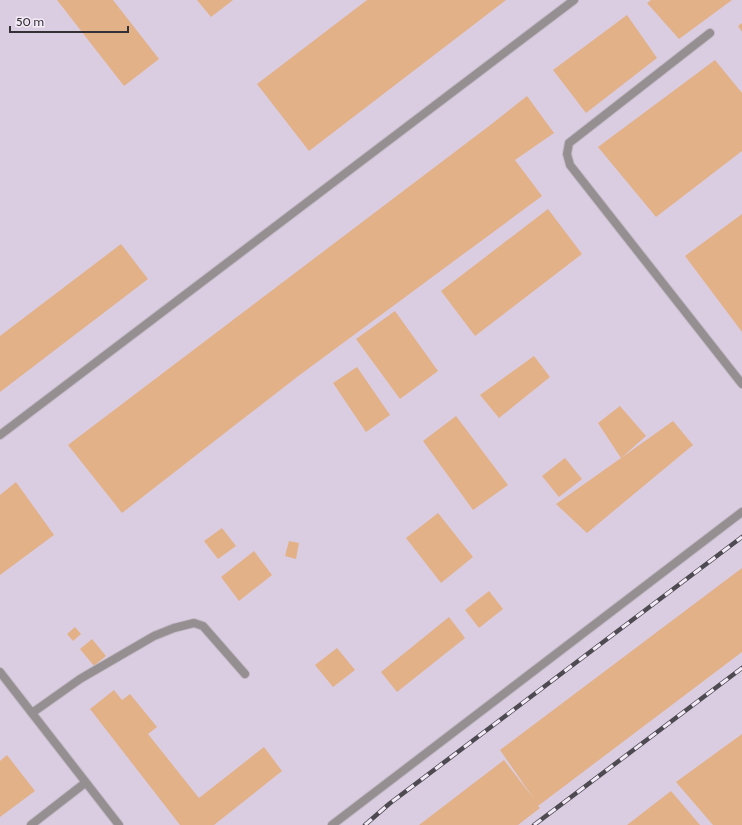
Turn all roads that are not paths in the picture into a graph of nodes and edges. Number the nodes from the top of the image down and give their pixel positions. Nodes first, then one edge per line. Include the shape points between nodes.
1 (574, 0) edge
2 (710, 33) dead end
3 (742, 384) edge
4 (0, 435) edge
5 (742, 512) edge
6 (0, 672) edge
7 (245, 674) dead end
8 (32, 713) junction
9 (86, 783) junction
10 (31, 825) edge
11 (119, 825) edge
12 (332, 825) edge

1 - 4 lane
2 - 3 lane via 569,143 567,154 570,165
5 - 12 lane
6 - 8 lane
7 - 8 lane via 203,626 194,623 154,636 80,679
8 - 9 lane
9 - 10 lane
9 - 11 lane

